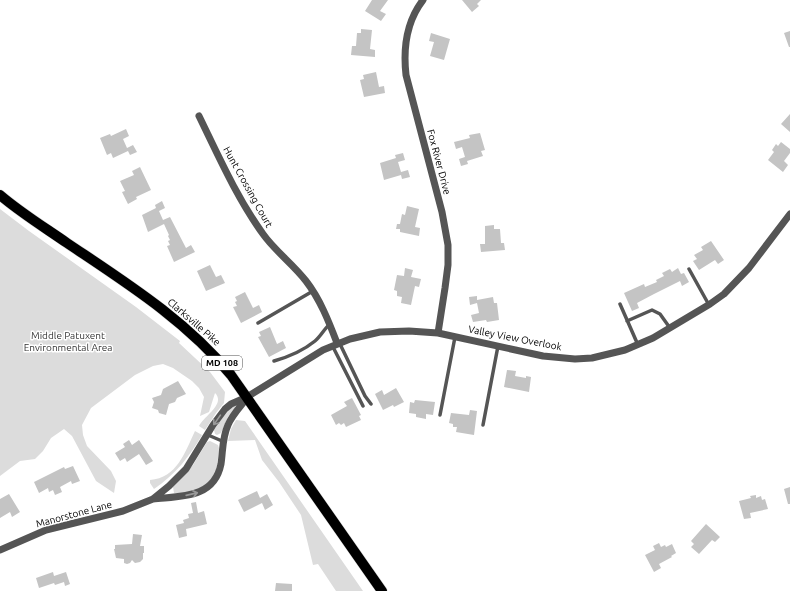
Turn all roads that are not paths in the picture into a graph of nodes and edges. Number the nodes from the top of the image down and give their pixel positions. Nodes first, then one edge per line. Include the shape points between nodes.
1 (422, 0) edge
2 (199, 116) dead end
3 (0, 195) edge
4 (790, 214) edge
5 (689, 269) dead end
6 (313, 291) junction
7 (620, 304) dead end
8 (709, 305) junction
9 (627, 320) junction
10 (258, 323) dead end
11 (330, 324) junction
12 (670, 328) junction
13 (438, 333) junction
14 (455, 337) junction
15 (336, 344) junction
16 (638, 345) junction
17 (498, 346) junction
18 (274, 361) dead end
19 (247, 398) junction
20 (371, 404) dead end
21 (363, 406) dead end
22 (440, 415) dead end
23 (483, 425) dead end
24 (208, 435) junction
25 (222, 441) junction
26 (153, 499) junction
27 (0, 550) edge
28 (382, 591) edge

1 - 13 street, Fox River Drive via 406,36 404,61 448,245 448,265
2 - 6 street, Hunt Crossing Court via 222,164 256,223 270,244
3 - 19 main road, Clarksville Pike / MD 108 via 147,298 186,329 220,362
4 - 8 street, Valley View Overlook via 749,268 724,294
5 - 8 lane
6 - 10 lane
6 - 11 street, Hunt Crossing Court
7 - 9 lane
8 - 12 street, Valley View Overlook
9 - 12 lane via 652,310 660,314
9 - 16 lane
11 - 15 street, Hunt Crossing Court
11 - 18 lane via 310,345
12 - 16 street, Valley View Overlook
13 - 14 street, Valley View Overlook
13 - 15 street, Valley View Overlook via 380,332
14 - 17 street, Valley View Overlook
14 - 22 lane
15 - 19 street, Valley View Overlook via 314,355
15 - 20 lane
15 - 21 lane
16 - 17 street, Valley View Overlook via 606,356 575,359 543,356
17 - 23 lane
19 -> 24 street, Manorstone Lane via 225,409
19 - 25 street, Manorstone Lane via 228,423
19 - 28 main road, Clarksville Pike / MD 108
24 - 25 lane
24 - 26 street, Manorstone Lane via 186,469
26 -> 25 street, Manorstone Lane via 191,495 204,490 219,471
26 - 27 street, Manorstone Lane via 123,511 46,530

